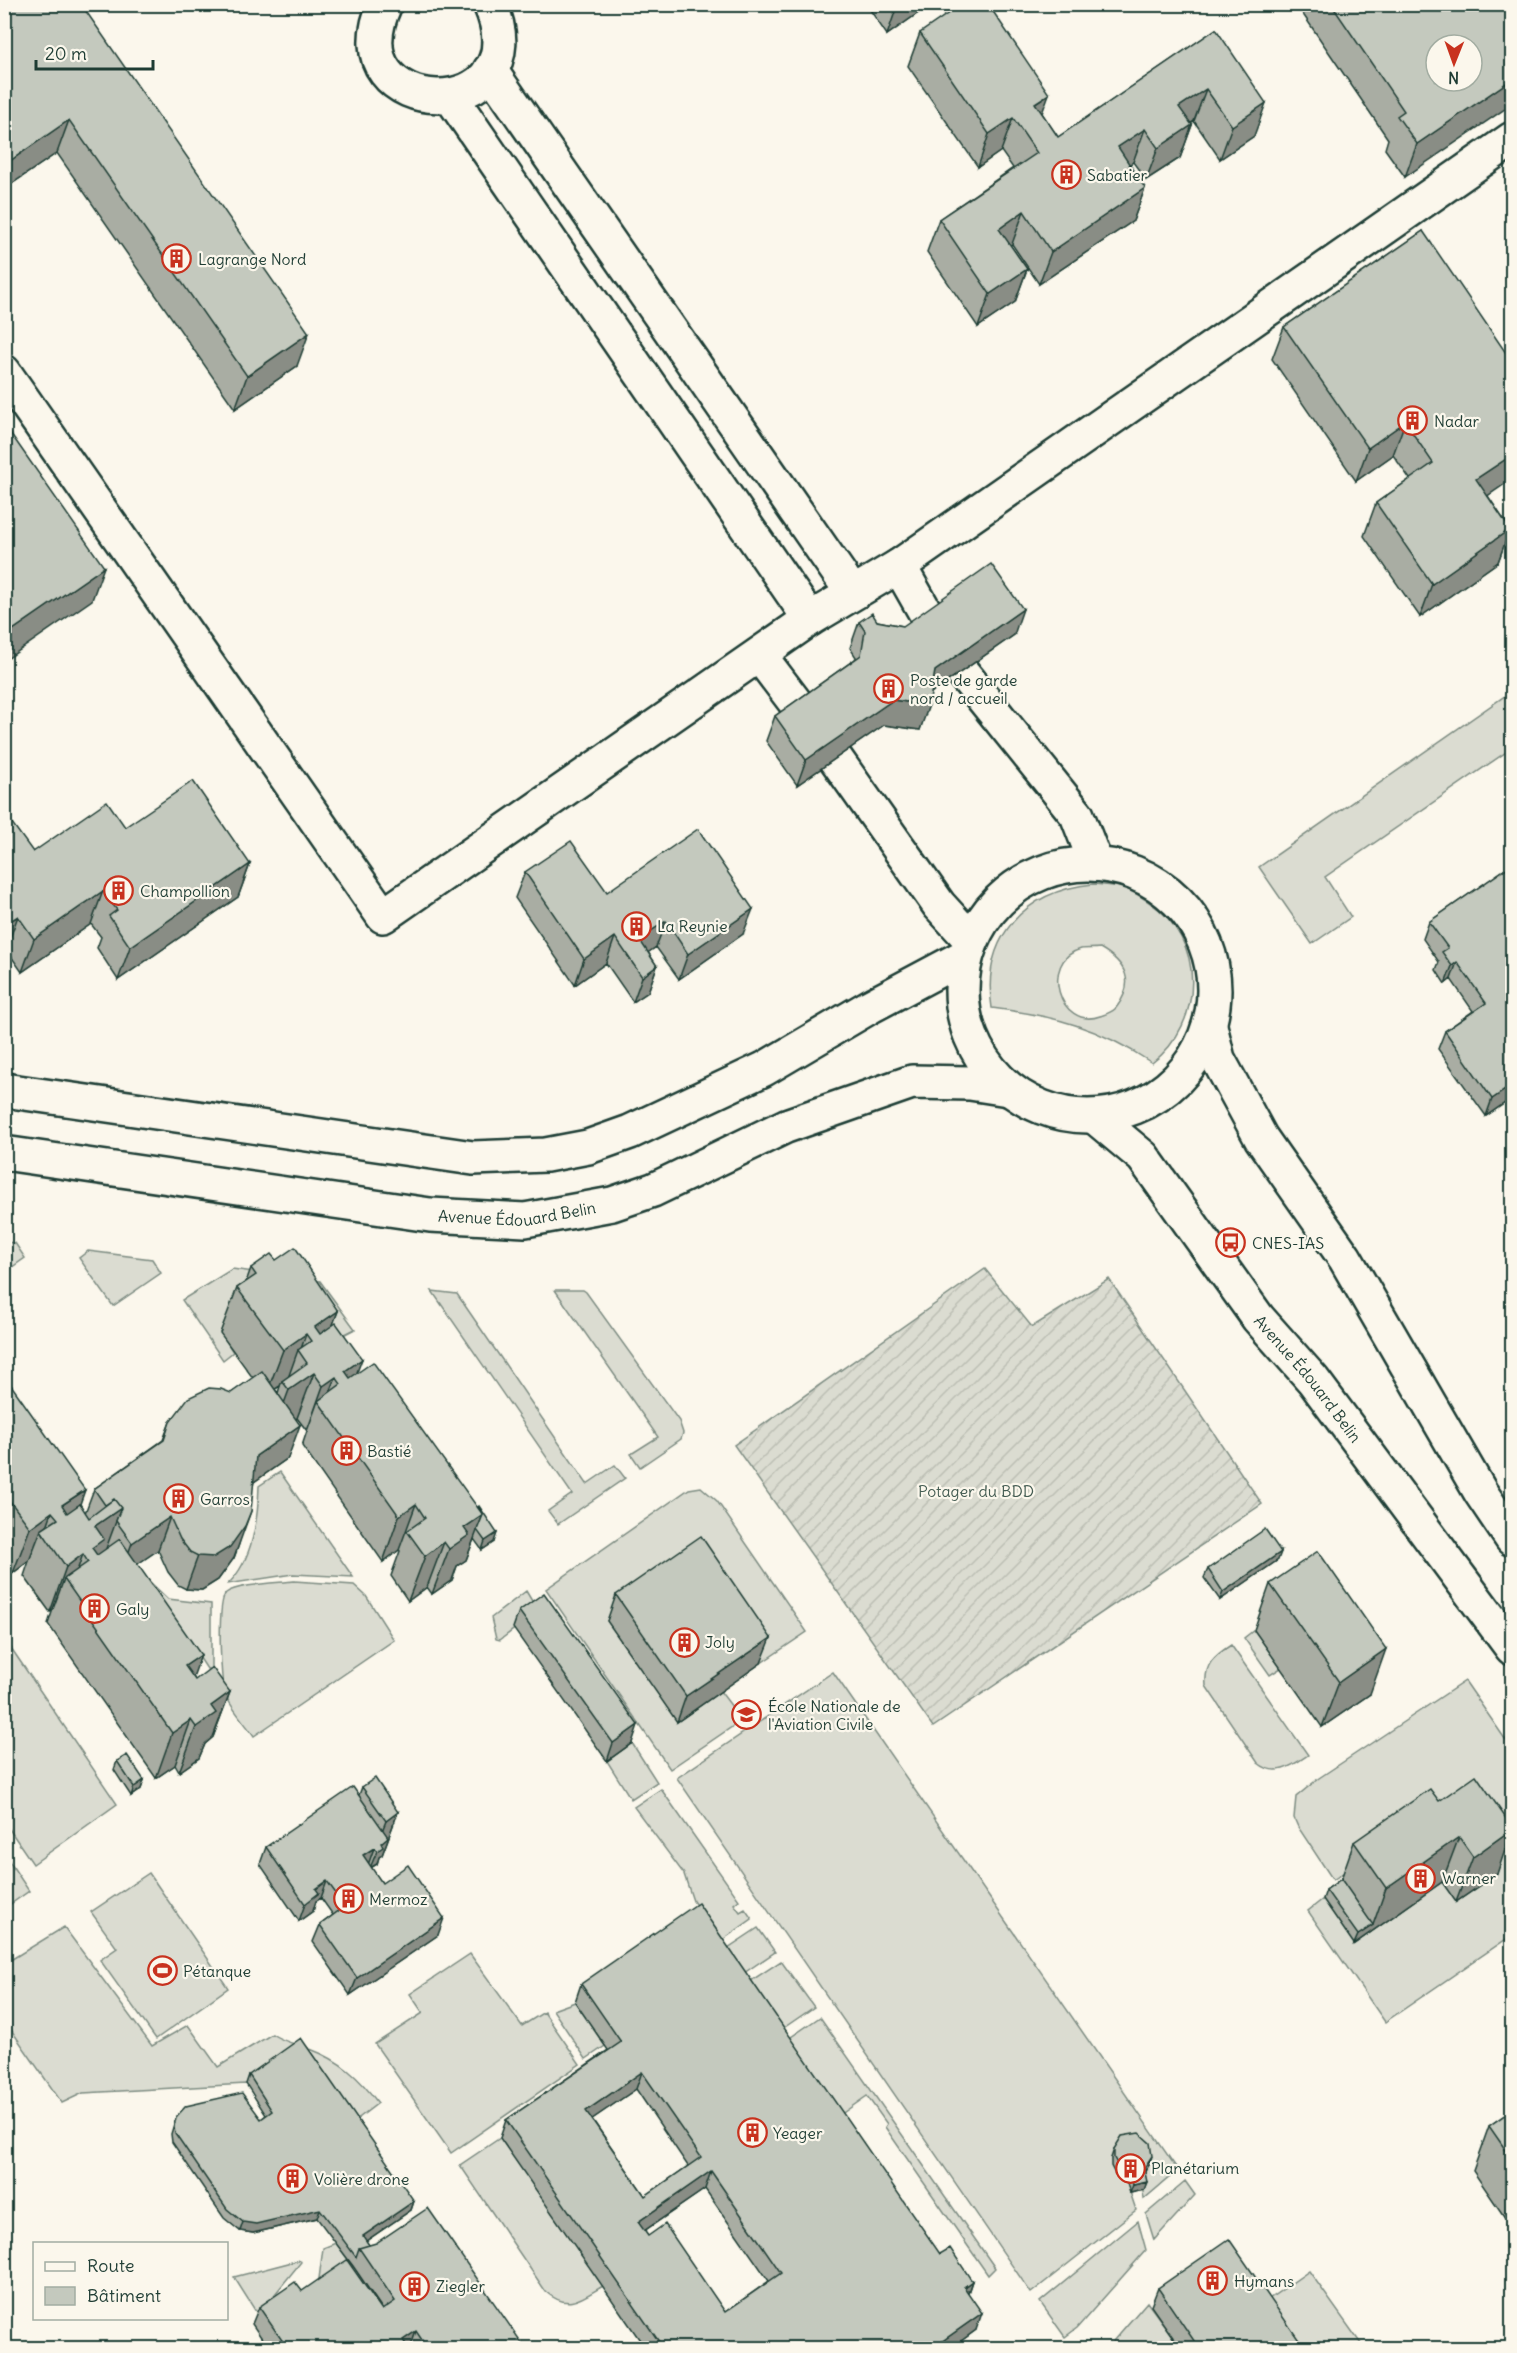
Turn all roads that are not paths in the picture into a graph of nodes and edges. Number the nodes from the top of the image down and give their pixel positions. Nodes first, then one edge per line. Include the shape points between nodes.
1 (386, 4) edge
2 (490, 4) edge
3 (490, 70) junction
4 (451, 97) junction
5 (1512, 139) edge
6 (4, 372) edge
7 (899, 566) junction
8 (852, 592) junction
9 (810, 619) junction
10 (932, 624) edge
11 (760, 656) junction
12 (962, 672) edge
13 (804, 714) edge
14 (836, 759) edge
15 (1096, 864) junction
16 (968, 948) junction
17 (1210, 1026) junction
18 (1008, 1089) junction
19 (4, 1090) edge
20 (1095, 1117) junction
21 (4, 1153) edge
22 (1512, 1539) edge
23 (1512, 1648) edge

1 - 4 street via 378,21 376,42 381,62 393,80 410,92 430,98
2 - 3 street via 499,37
3 - 4 street via 472,87
3 - 8 street
4 - 9 street
5 - 7 street
6 - 11 street via 383,916
7 - 8 street
7 - 10 street
8 - 9 street
9 - 11 street
11 - 13 street
12 - 15 street via 1077,815
14 - 16 street
15 - 16 street via 1057,867 1021,882 992,907
15 - 17 street via 1128,870 1158,884 1182,906 1201,933 1212,963 1215,995
16 - 18 street via 961,980 967,1031 983,1063
16 - 19 street via 754,1074 630,1132 588,1147 546,1155 474,1158
17 - 20 street via 1198,1053 1180,1078 1157,1097 1127,1111
17 - 22 street via 1218,1059 1261,1138 1345,1258 1481,1493
18 - 20 street via 1034,1105 1064,1115
18 - 21 street, Avenue Édouard Belin via 960,1082 912,1082 786,1126 653,1190 612,1204 525,1220 430,1215
20 - 23 street, Avenue Édouard Belin via 1143,1157 1253,1311 1313,1380

